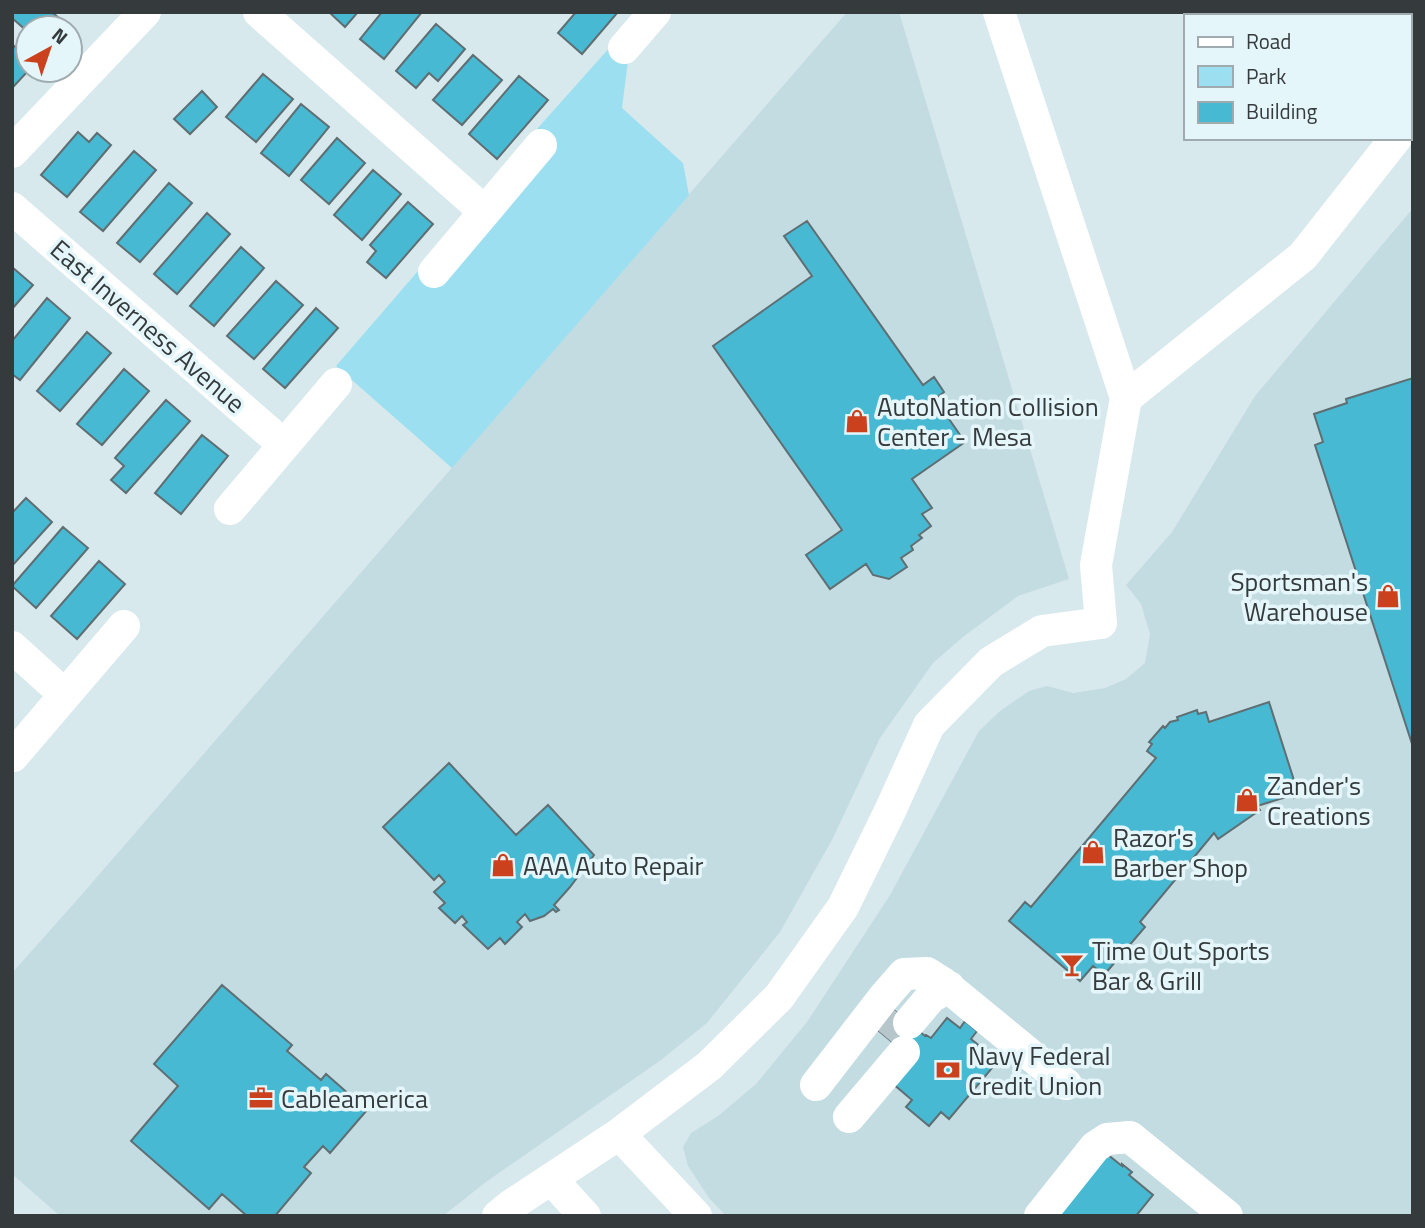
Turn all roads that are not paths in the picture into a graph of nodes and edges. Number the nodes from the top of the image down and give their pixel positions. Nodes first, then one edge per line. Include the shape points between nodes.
1 (145, 12) edge
2 (259, 12) edge
3 (655, 12) edge
4 (999, 12) edge
5 (624, 48) dead end
6 (1394, 140) edge
7 (541, 145) dead end
8 (12, 152) edge
9 (12, 208) edge
10 (484, 211) junction
11 (434, 272) dead end
12 (336, 384) dead end
13 (1126, 398) junction
14 (284, 444) junction
15 (230, 509) dead end
16 (124, 626) dead end
17 (12, 647) edge
18 (65, 695) junction
19 (13, 756) edge
20 (947, 987) junction
21 (1066, 1084) dead end
22 (619, 1134) junction
23 (551, 1179) junction
24 (498, 1216) edge
25 (585, 1216) edge
26 (696, 1216) edge
27 (1040, 1216) edge
28 (1227, 1216) edge

1 - 8 street
2 - 10 street
3 - 5 street
4 - 13 street
6 - 13 street via 1303,256
7 - 10 street
9 - 14 street, East Inverness Avenue
10 - 11 street
12 - 14 street
13 - 22 street via 1096,565 1101,623 1042,631 990,662 929,725 843,907 779,997 709,1066
14 - 15 street
16 - 18 street
17 - 18 street
18 - 19 street
20 - 20 street via 927,973 904,974 833,1102 901,1033 948,999
20 - 21 street
22 - 23 street
22 - 26 street
23 - 24 street
23 - 25 street
27 - 28 street via 1095,1147 1107,1139 1130,1137

